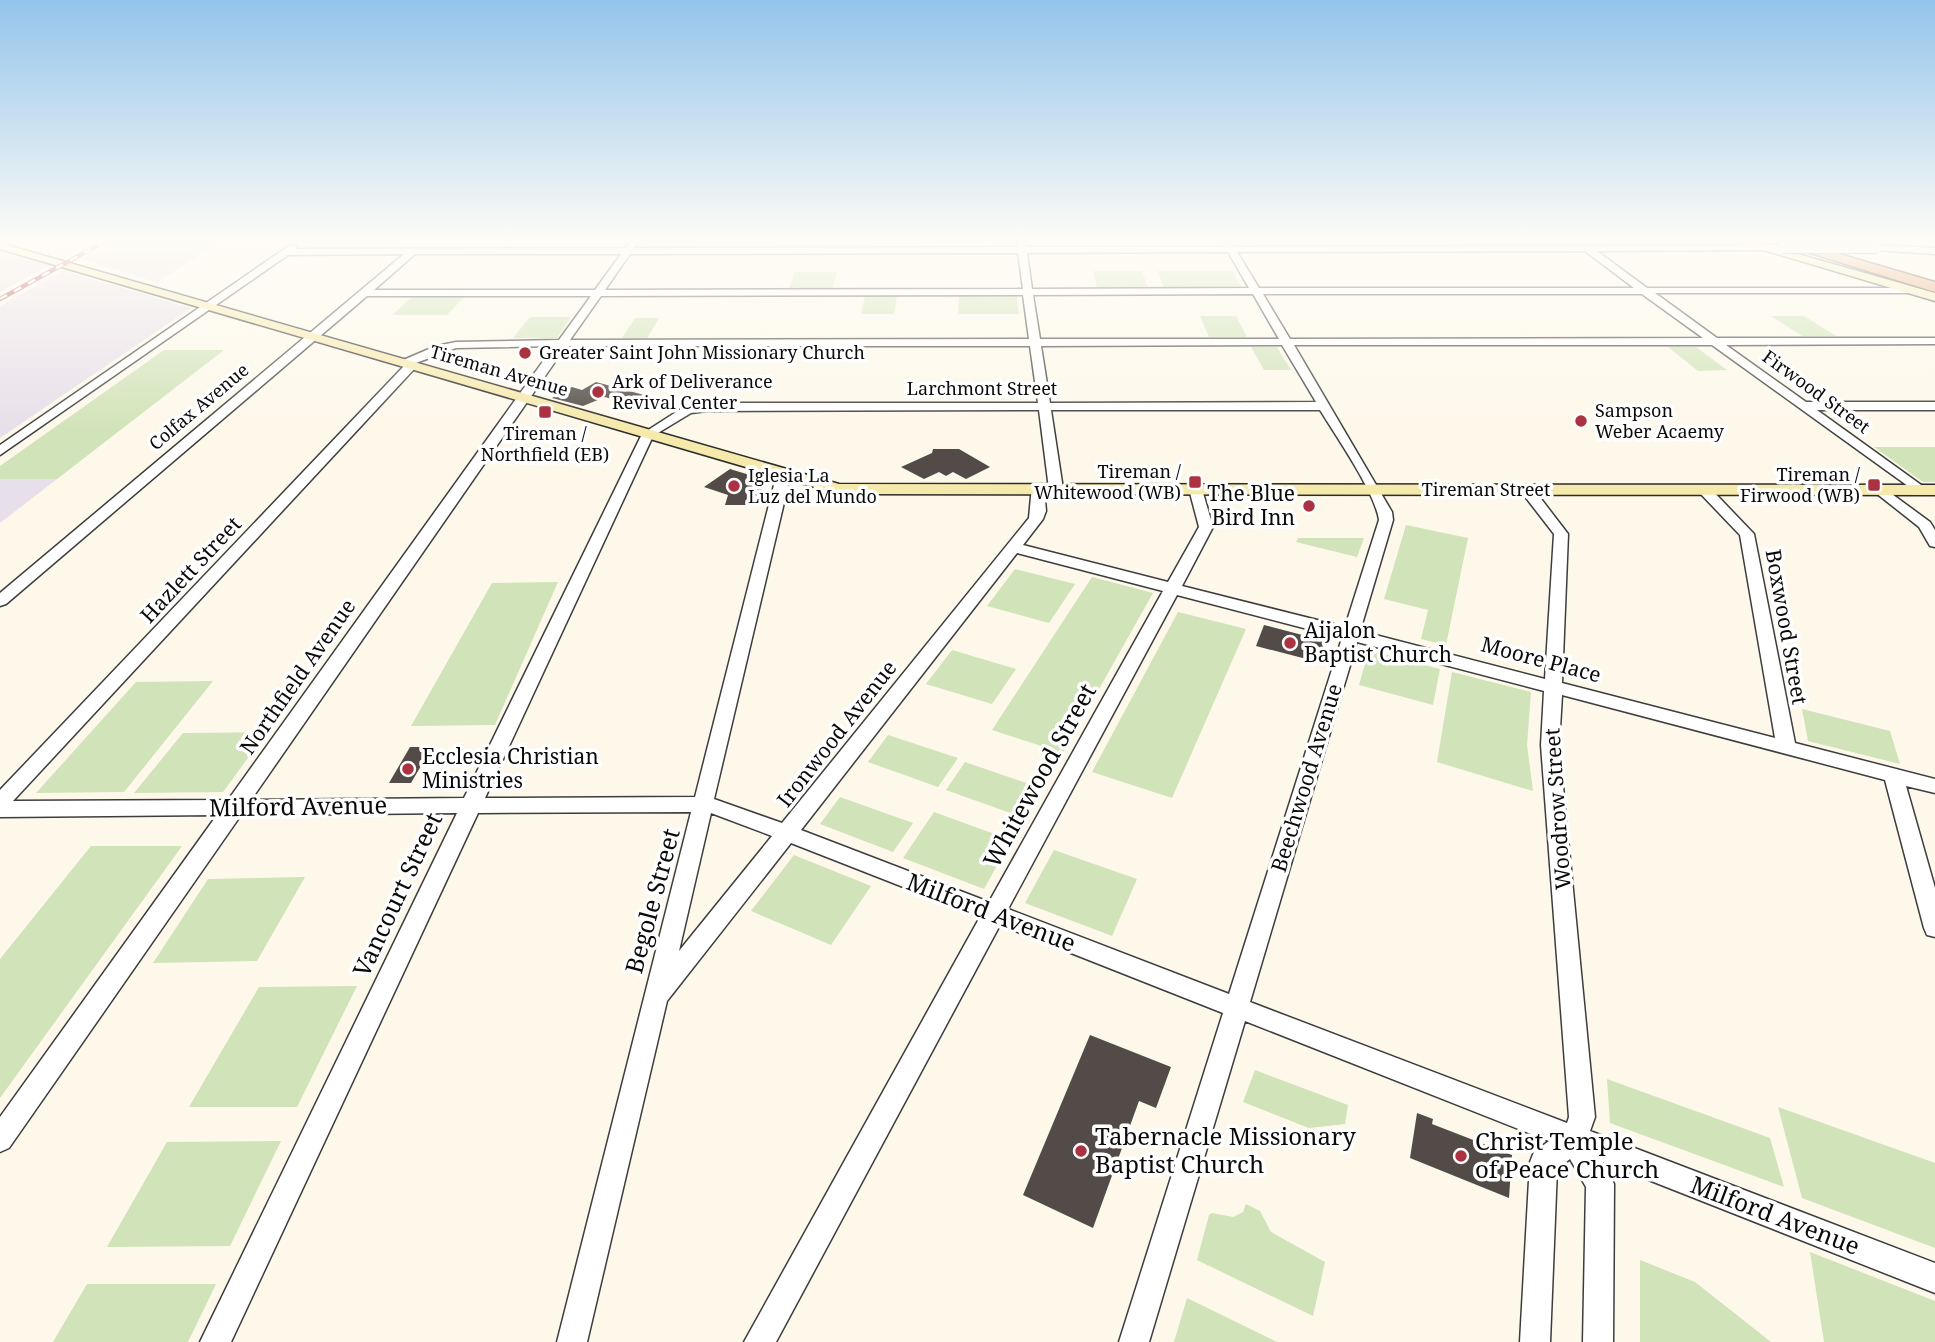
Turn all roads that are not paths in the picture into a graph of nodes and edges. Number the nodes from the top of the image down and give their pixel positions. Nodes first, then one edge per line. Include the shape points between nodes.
1 (208, 306) joint
2 (350, 306) edge
3 (589, 306) edge
4 (1029, 306) edge
5 (1263, 306) edge
6 (1663, 306) edge
7 (313, 336) junction
8 (1935, 341) edge
9 (1034, 342) junction
10 (1285, 342) junction
11 (1713, 342) junction
12 (563, 343) junction
13 (408, 364) junction
14 (524, 398) junction
15 (1323, 406) junction
16 (1802, 406) junction
17 (1935, 406) edge
18 (1044, 407) junction
19 (648, 434) junction
20 (0, 451) edge
21 (784, 473) junction
22 (1037, 489) junction
23 (1056, 489) junction
24 (1196, 489) junction
25 (1373, 489) junction
26 (1527, 490) junction
27 (1704, 490) junction
28 (1881, 490) junction
29 (1927, 491) edge
30 (1935, 543) edge
31 (1013, 547) junction
32 (1172, 589) junction
33 (0, 601) edge
34 (1351, 634) junction
35 (1554, 687) junction
36 (1786, 747) junction
37 (1893, 775) junction
38 (1935, 786) edge
39 (0, 803) edge
40 (702, 804) junction
41 (470, 805) junction
42 (233, 808) junction
43 (0, 809) edge
44 (787, 834) junction
45 (994, 914) junction
46 (1935, 928) edge
47 (653, 1002) junction
48 (1237, 1007) junction
49 (0, 1139) edge
50 (1574, 1139) junction
51 (1935, 1278) edge
52 (215, 1342) edge
53 (572, 1342) edge
54 (759, 1342) edge
55 (1134, 1342) edge
56 (1535, 1342) edge
57 (1598, 1342) edge

1 - 7 street, Tireman Avenue
1 - 20 street
2 - 7 street, Colfax Avenue
3 - 12 street, Northfield Avenue
4 - 9 street
5 - 10 street, Beechwood Avenue
6 - 11 street, Firwood Street
7 - 13 street, Tireman Avenue
7 - 33 street, Colfax Avenue
8 - 11 street
9 - 10 street
9 - 12 street
9 - 18 street
10 - 11 street
10 - 15 street, Beechwood Avenue
11 - 16 street, Firwood Street
12 - 13 street via 448,346
12 - 14 street, Northfield Avenue
13 - 14 street, Tireman Avenue
13 - 39 street, Hazlett Street
14 - 19 street, Tireman Avenue
14 - 42 street, Northfield Avenue
15 - 18 street, Larchmont Street
15 - 25 street, Beechwood Avenue
16 - 17 street
16 - 29 street, Firwood Street
18 - 19 street, Larchmont Street via 695,408
18 - 23 street
19 - 21 street, Tireman Avenue
19 - 41 street, Vancourt Street
21 - 22 street, Tireman Avenue via 838,489
21 - 40 street, Begole Street
22 - 23 street, Tireman Street
22 - 31 street, Ironwood Avenue via 1039,514
23 - 24 street, Tireman Street
24 - 25 street, Tireman Street
24 - 32 street, Whitewood Street via 1207,524
25 - 26 street, Tireman Street
25 - 34 street, Beechwood Avenue via 1386,520
26 - 27 street, Tireman Street
26 - 35 street, Woodrow Street via 1561,534
27 - 28 street, Tireman Street
27 - 36 street, Boxwood Street via 1747,534
28 - 29 street, Tireman Street
28 - 30 street via 1925,525
31 - 32 street, Moore Place
31 - 44 street, Ironwood Avenue
32 - 34 street, Moore Place
32 - 45 street, Whitewood Street
34 - 35 street, Moore Place
34 - 48 street, Beechwood Avenue
35 - 36 street, Moore Place
35 - 50 street, Woodrow Street via 1550,745 1581,1117
36 - 37 street, Moore Place
37 - 38 street, Moore Place
37 - 46 street
40 - 41 street, Milford Avenue
40 - 44 street, Milford Avenue
40 - 47 street, Begole Street
41 - 42 street, Milford Avenue
41 - 52 street, Vancourt Street
42 - 43 street, Milford Avenue
42 - 49 street, Northfield Avenue
44 - 45 street, Milford Avenue
44 - 47 street, Ironwood Avenue
45 - 48 street, Milford Avenue
45 - 54 street, Whitewood Street
47 - 53 street, Begole Street
48 - 50 street, Milford Avenue
48 - 55 street, Beechwood Avenue
50 - 51 street, Milford Avenue
50 - 56 street via 1544,1162
50 - 57 street via 1600,1184

